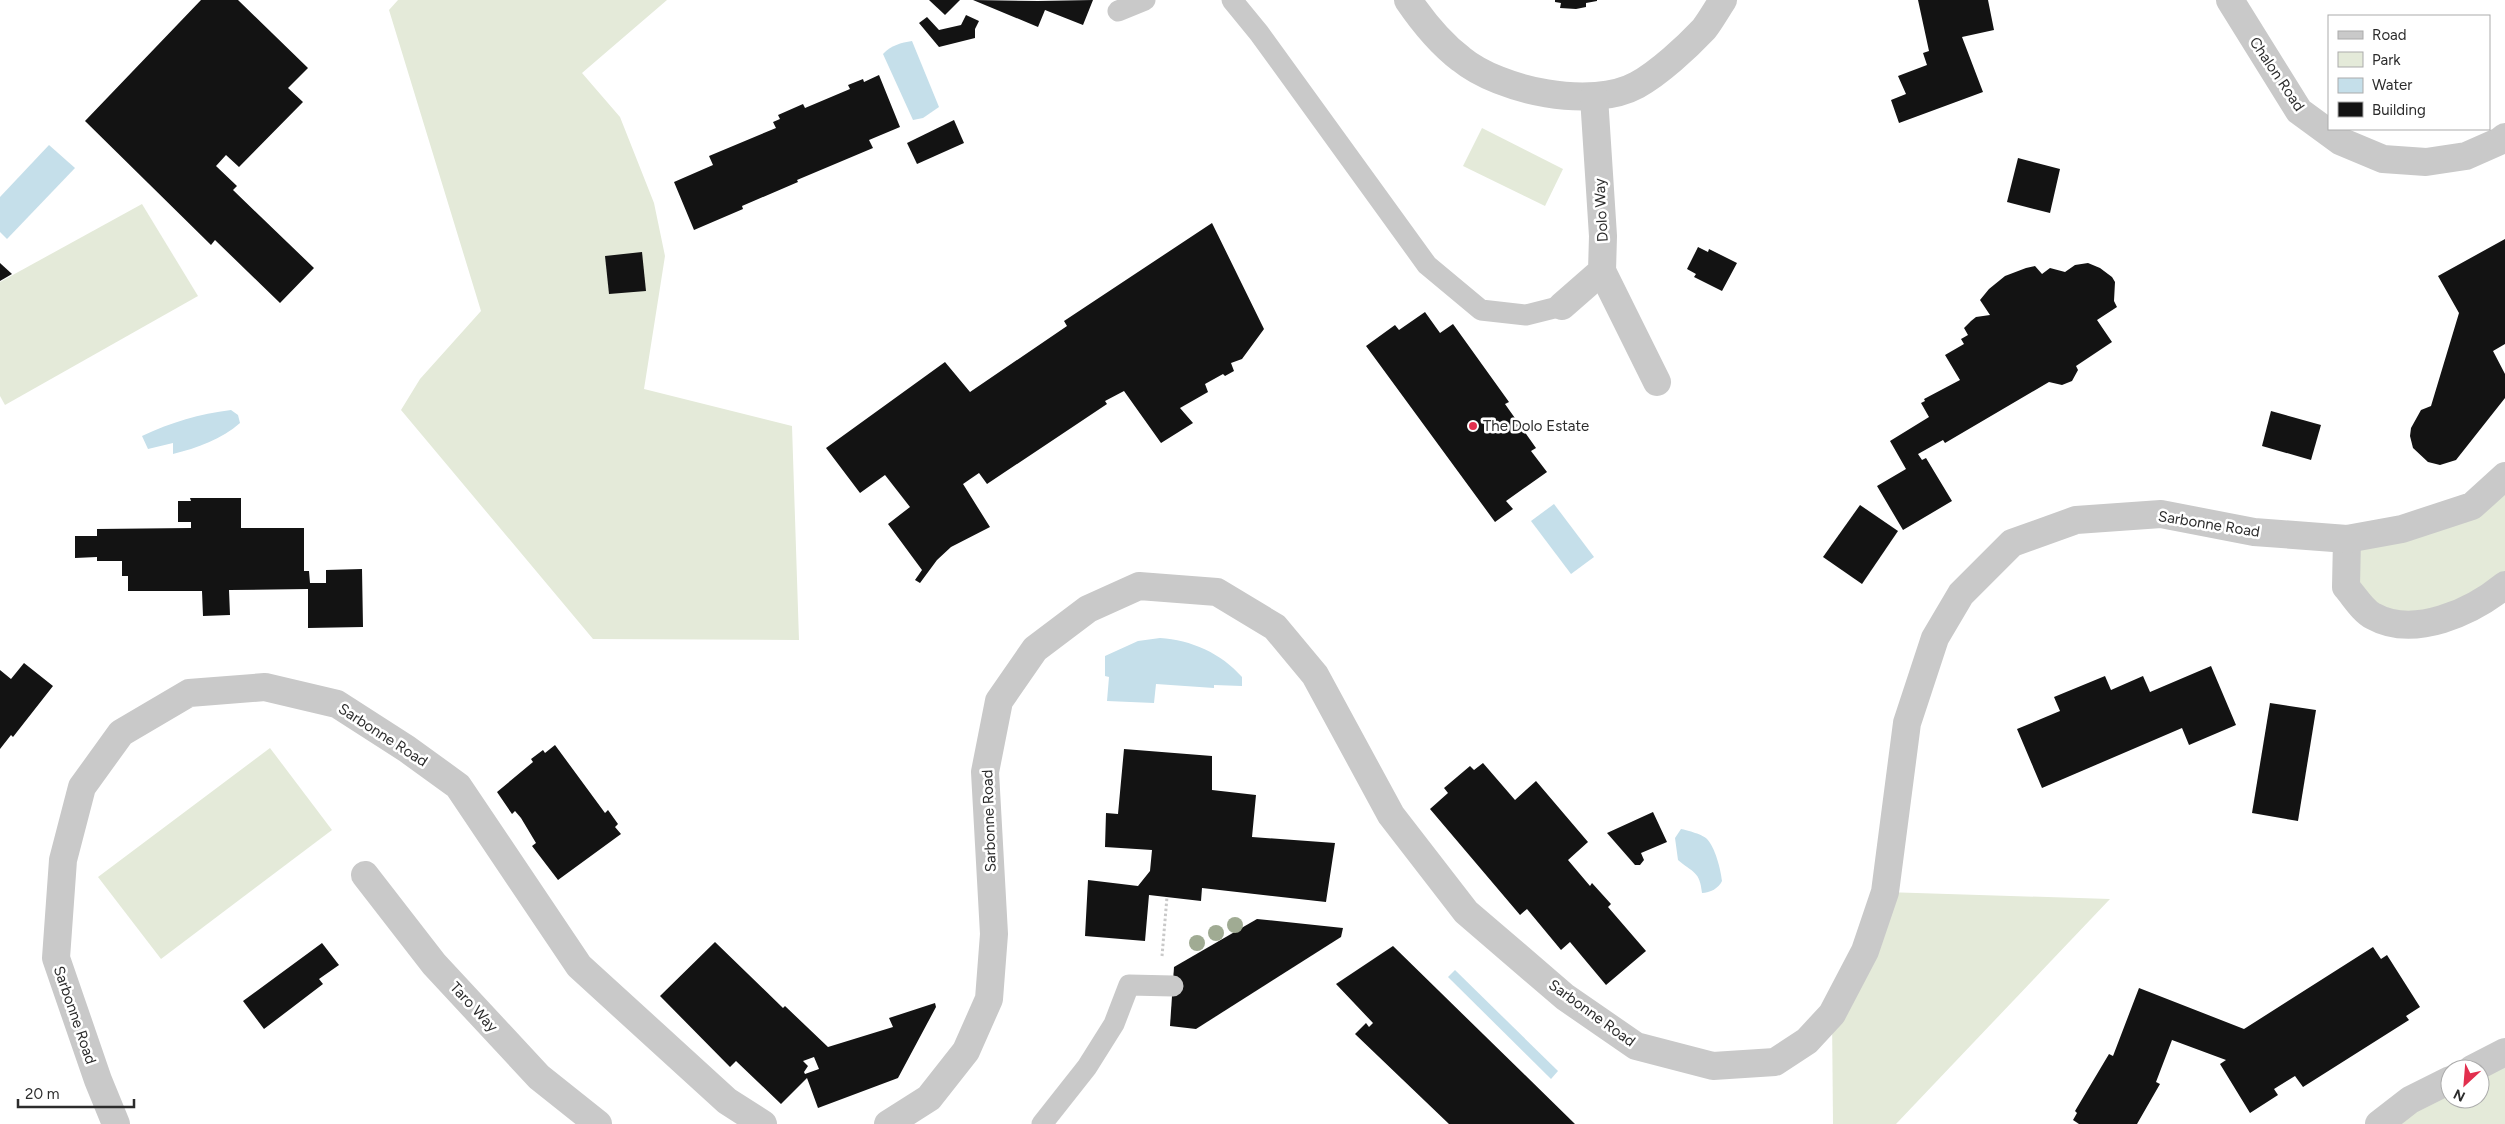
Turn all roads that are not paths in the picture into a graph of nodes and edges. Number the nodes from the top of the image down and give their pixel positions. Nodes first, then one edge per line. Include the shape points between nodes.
1 (1145, 0) edge
2 (1232, 0) edge
3 (1408, 0) edge
4 (1723, 0) edge
5 (2230, 0) edge
6 (1118, 11) dead end
7 (1594, 97) junction
8 (2505, 137) edge
9 (1602, 271) junction
10 (1562, 306) joint
11 (1657, 382) dead end
12 (2505, 476) edge
13 (2347, 539) junction
14 (2505, 585) edge
15 (365, 875) dead end
16 (1166, 986) road end
17 (2505, 1052) edge
18 (2490, 1060) edge
19 (2440, 1085) edge
20 (116, 1124) edge
21 (598, 1124) edge
22 (764, 1124) edge
23 (888, 1124) edge
24 (1042, 1124) edge
25 (2379, 1124) edge

1 - 6 lane
2 - 10 lane via 1426,265 1480,310 1526,315
3 - 7 street via 1428,28 1462,60 1493,77 1553,96
4 - 7 street via 1705,28 1644,80
5 - 8 street, Chalon Road via 2299,111 2340,141 2382,159 2426,162 2466,156
7 - 9 street, Dolo Way via 1603,236
9 - 10 street
9 - 11 street
12 - 13 street, Sarbonne Road via 2472,506 2402,529
13 - 14 street via 2346,587 2372,616 2408,626 2455,616
13 - 23 street, Sarbonne Road via 2254,532 2162,514 2076,520 2012,543 1961,594 1935,638 1907,723 1885,892 1865,951 1832,1014 1807,1041 1775,1062 1713,1066 1636,1046 1565,997 1466,912 1391,815 1315,675 1275,627 1217,592 1139,586 1088,609 1035,649 998,701 985,772 994,934 989,999 966,1051 929,1098
15 - 21 street, Taro Way via 434,964 539,1077
16 - 24 lane via 1130,985 1114,1024
17 - 18 street
19 - 25 street via 2410,1100
20 - 22 street, Sarbonne Road via 56,958 63,860 82,787 122,733 190,693 265,687 337,704 458,786 579,966 726,1101

